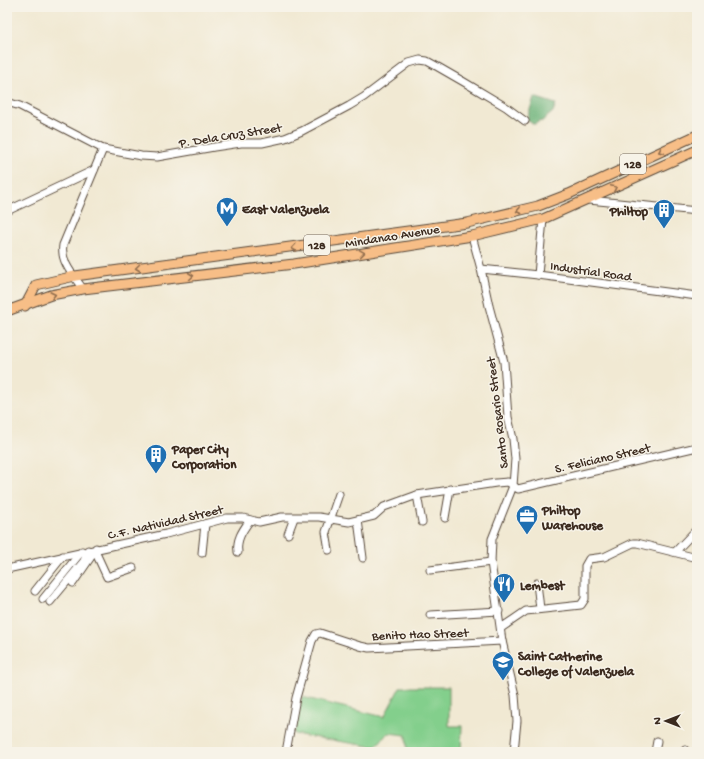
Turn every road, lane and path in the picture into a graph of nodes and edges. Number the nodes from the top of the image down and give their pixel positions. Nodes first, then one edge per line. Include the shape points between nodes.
1 (7, 102) edge
2 (525, 121) dead end
3 (697, 135) edge
4 (103, 149) junction
5 (697, 150) edge
6 (94, 170) junction
7 (589, 200) junction
8 (7, 211) edge
9 (697, 211) edge
10 (543, 219) junction
11 (472, 236) junction
12 (334, 242) junction
13 (337, 257) junction
14 (155, 266) junction
15 (481, 269) junction
16 (538, 275) junction
17 (75, 276) junction
18 (157, 280) junction
19 (83, 290) junction
20 (697, 296) edge
21 (25, 306) junction
22 (7, 311) edge
23 (697, 447) edge
24 (513, 486) junction
25 (450, 489) junction
26 (339, 494) dead end
27 (418, 495) junction
28 (294, 518) junction
29 (444, 518) dead end
30 (250, 520) junction
31 (330, 520) junction
32 (358, 520) junction
33 (422, 522) dead end
34 (205, 524) junction
35 (697, 529) edge
36 (288, 534) dead end
37 (91, 550) junction
38 (328, 550) dead end
39 (238, 552) dead end
40 (675, 552) junction
41 (202, 553) dead end
42 (63, 556) junction
43 (363, 558) dead end
44 (697, 558) edge
45 (491, 562) junction
46 (134, 568) dead end
47 (7, 569) edge
48 (430, 570) dead end
49 (73, 583) dead end
50 (537, 583) dead end
51 (35, 591) dead end
52 (43, 599) dead end
53 (50, 602) dead end
54 (540, 609) junction
55 (499, 610) junction
56 (430, 615) dead end
57 (501, 628) junction
58 (502, 641) junction
59 (657, 741) dead end
60 (286, 752) edge
61 (514, 752) edge
62 (655, 752) edge

1 - 4 street, P. Dela Cruz Street via 20,106
2 - 4 street, P. Dela Cruz Street via 464,82 420,60 409,63 354,103 285,138 157,157
3 -> 12 main road, Mindanao Avenue / 128 via 538,206 467,223
4 - 6 street
7 -> 5 main road, Mindanao Avenue / 128
6 - 8 street
6 - 17 street via 62,251 65,263
7 - 9 street
7 - 10 main road, Mindanao Avenue / 128
10 - 11 main road, Mindanao Avenue / 128
10 - 16 street
13 -> 11 main road, Mindanao Avenue / 128
11 - 15 street, Santo Rosario Street
12 - 13 main road
12 -> 14 main road, Mindanao Avenue / 128
18 -> 13 main road, Mindanao Avenue / 128
14 -> 17 main road, Mindanao Avenue / 128
14 - 18 main road
15 - 16 street, Industrial Road
15 - 24 street, Santo Rosario Street via 504,362 508,417 516,459
16 - 20 street, Industrial Road
17 - 19 street
17 - 21 main road, Mindanao Avenue / 128 via 36,284
18 - 19 main road, Mindanao Avenue / 128
21 -> 19 main road, Mindanao Avenue / 128 via 51,295
21 - 22 main road, Mindanao Avenue / 128
23 - 24 street, S. Feliciano Street via 518,489
24 - 25 street, C.F. Natividad Street via 508,482
24 - 45 street, Santo Rosario Street via 492,539
25 - 27 street, C.F. Natividad Street
25 - 29 street
26 - 31 street
27 - 32 street, C.F. Natividad Street via 384,507 374,516
27 - 33 street
28 - 30 street, C.F. Natividad Street via 276,518 259,522
28 - 31 street, C.F. Natividad Street via 319,517
28 - 36 street
30 - 34 street, C.F. Natividad Street via 231,518
30 - 39 street via 240,535 237,543
31 - 32 street, C.F. Natividad Street
31 - 38 street via 326,534
32 - 43 street
34 - 37 street, C.F. Natividad Street
34 - 41 street
35 - 40 street
37 - 42 street, C.F. Natividad Street
37 - 46 street via 107,577
37 - 49 street
37 - 52 street
37 - 53 street
40 - 44 street
40 - 54 street via 635,542 604,557 589,559 585,566 584,603
42 - 47 street, C.F. Natividad Street
42 - 51 street
45 - 48 street
45 - 55 street, Santo Rosario Street
50 - 54 street
54 - 57 street via 526,611
55 - 56 street
55 - 57 street, Santo Rosario Street
57 - 58 street, Santo Rosario Street
58 - 60 street, Benito Hao Street via 370,648 316,634 296,698
58 - 61 street, Santo Rosario Street via 517,710
59 - 62 street

